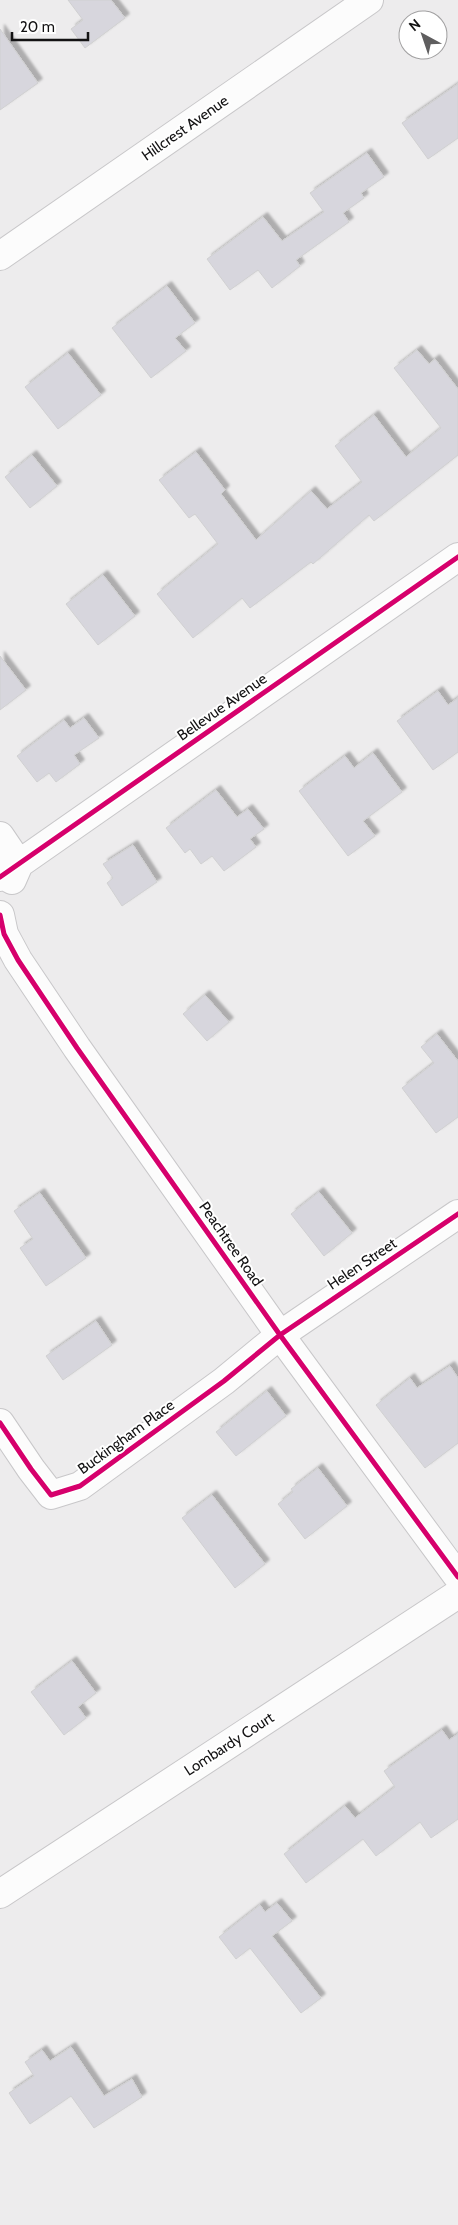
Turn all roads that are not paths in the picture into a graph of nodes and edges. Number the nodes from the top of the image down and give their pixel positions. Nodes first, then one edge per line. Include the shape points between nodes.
1 (369, 0) edge
2 (0, 256) edge
3 (458, 557) edge
4 (0, 836) edge
5 (10, 871) edge
6 (0, 905) edge
7 (0, 915) edge
8 (458, 1214) edge
9 (280, 1335) junction
10 (0, 1423) edge
11 (458, 1577) edge
12 (458, 1594) edge
13 (0, 1894) edge

1 - 2 street, Hillcrest Avenue
3 - 5 street, Bellevue Avenue
4 - 5 street
5 - 6 street
7 - 9 street, Peachtree Road via 4,934 18,960
8 - 9 street, Helen Street
9 - 10 street, Buckingham Place via 224,1381 80,1486 52,1495
9 - 11 street, Peachtree Road
12 - 13 street, Lombardy Court

